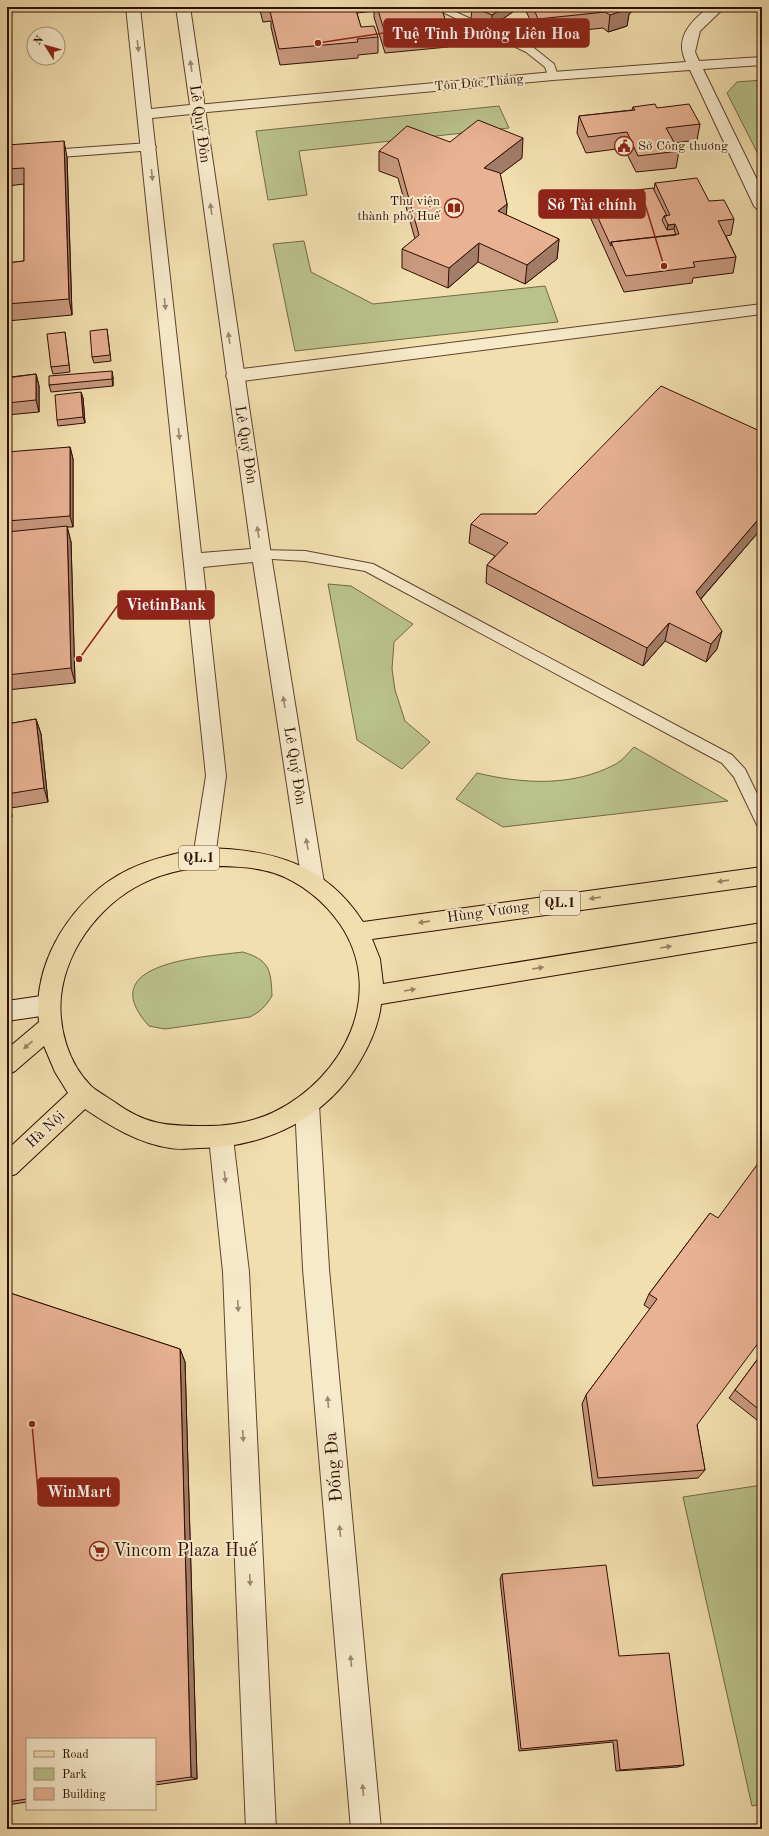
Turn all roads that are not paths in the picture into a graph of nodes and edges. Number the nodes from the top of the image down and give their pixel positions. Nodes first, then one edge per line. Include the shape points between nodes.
1 (133, 7) edge
2 (183, 7) edge
3 (437, 7) edge
4 (718, 7) edge
5 (762, 61) edge
6 (693, 66) junction
7 (553, 76) junction
8 (197, 109) junction
9 (146, 114) junction
10 (149, 147) junction
11 (7, 157) edge
12 (762, 206) edge
13 (762, 309) edge
14 (234, 376) junction
15 (261, 555) junction
16 (192, 561) junction
17 (762, 821) edge
18 (204, 857) junction
19 (762, 876) edge
20 (313, 882) junction
21 (358, 932) junction
22 (762, 932) edge
23 (371, 996) junction
24 (7, 1011) edge
25 (49, 1015) junction
26 (7, 1064) edge
27 (84, 1094) junction
28 (307, 1105) junction
29 (221, 1138) junction
30 (7, 1166) edge
31 (261, 1829) edge
32 (366, 1829) edge

1 -> 9 street
8 -> 2 street, Lê Quý Đôn
3 - 7 lane via 530,50 550,66
4 - 6 street via 695,26 690,36 688,52
5 - 6 street, Tôn Đức Thắng
6 - 7 street, Tôn Đức Thắng
6 - 12 street
7 - 8 street, Tôn Đức Thắng
8 - 9 street, Tôn Đức Thắng
14 -> 8 street, Lê Quý Đôn
9 - 10 street
10 - 11 street
10 -> 16 street
13 - 14 street
15 -> 14 street, Lê Quý Đôn
15 - 16 street
15 - 17 lane via 305,556 368,567 726,759 740,773
20 -> 15 street, Lê Quý Đôn
16 - 18 street via 216,776
18 - 20 main road, QL.1 via 243,858 280,866
18 - 25 main road, QL.1 via 165,865 128,881 96,904 71,934 54,968
19 -> 21 main road, Hùng Vương / QL.1
20 - 21 main road, QL.1 via 341,907
21 - 23 main road, QL.1 via 371,974
23 -> 22 main road
23 - 28 main road, QL.1 via 362,1036 340,1074
24 - 25 street
25 -> 26 main road
25 - 27 main road, QL.1 via 56,1051 68,1074
27 - 29 main road, QL.1 via 123,1122 170,1137
27 - 30 main road, Hà Nội
28 - 29 main road, QL.1 via 252,1132
32 -> 28 street, Đống Đa via 316,1268
29 -> 31 street via 236,1272

